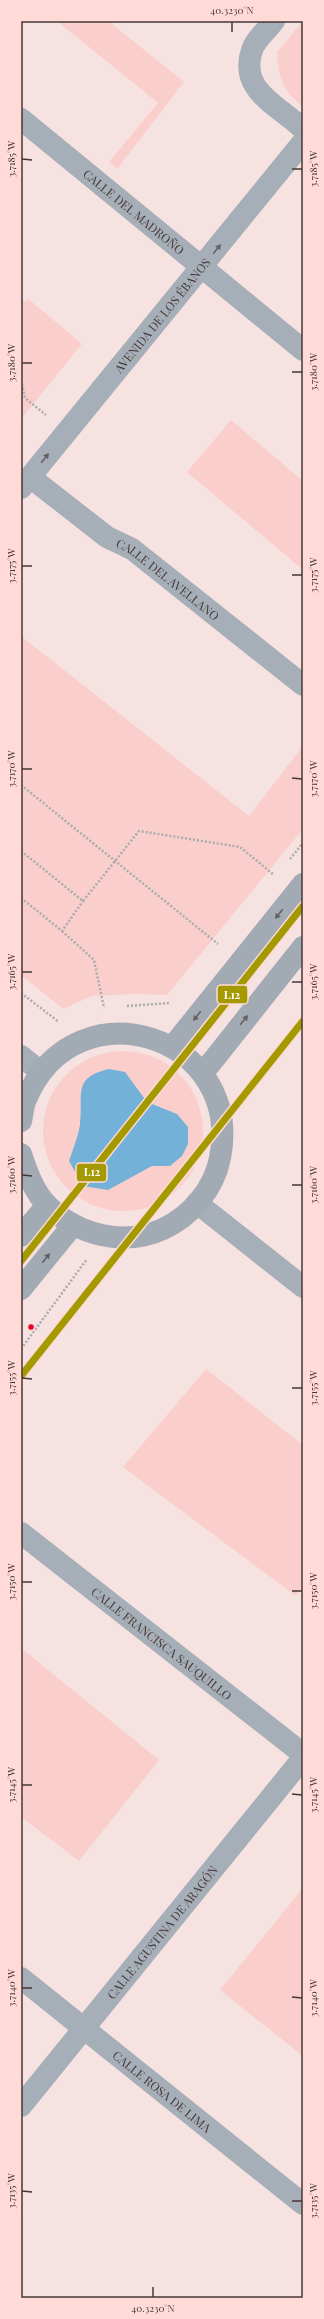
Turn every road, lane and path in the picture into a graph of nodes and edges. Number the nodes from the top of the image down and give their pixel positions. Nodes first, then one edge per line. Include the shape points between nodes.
1 (274, 21) edge
2 (21, 119) edge
3 (303, 129) edge
4 (303, 142) edge
5 (202, 268) junction
6 (303, 350) edge
7 (21, 380) edge
8 (23, 398) edge
9 (66, 431) junction
10 (26, 482) edge
11 (303, 685) edge
12 (21, 785) edge
13 (21, 851) edge
14 (115, 861) junction
15 (276, 876) dead end
16 (303, 884) edge
17 (21, 898) edge
18 (83, 902) junction
19 (62, 931) junction
20 (220, 946) dead end
21 (303, 947) edge
22 (21, 993) edge
23 (172, 1001) dead end
24 (124, 1006) dead end
25 (104, 1008) junction
26 (110, 1008) dead end
27 (97, 1010) dead end
28 (64, 1021) dead end
29 (173, 1046) junction
30 (21, 1056) edge
31 (41, 1072) junction
32 (203, 1073) junction
33 (21, 1121) edge
34 (21, 1154) edge
35 (197, 1203) junction
36 (47, 1205) junction
37 (73, 1225) junction
38 (21, 1236) edge
39 (104, 1236) junction
40 (303, 1286) edge
41 (21, 1289) edge
42 (21, 1349) edge
43 (21, 1533) edge
44 (303, 1754) edge
45 (303, 1758) edge
46 (21, 1978) edge
47 (84, 2028) junction
48 (21, 2106) edge
49 (303, 2204) edge

1 - 3 street via 252,50 252,82 261,95
2 - 5 street, CALLE DEL MADROÑO
5 -> 4 street, AVENIDA DE LOS ÉBANOS
5 - 6 street, CALLE DEL MADROÑO
5 - 9 street, AVENIDA DE LOS ÉBANOS
7 - 8 path
8 - 9 path
10 -> 9 street, AVENIDA DE LOS ÉBANOS
10 - 11 street, CALLE DEL AVELLANO via 107,537 132,549
12 - 14 path
13 - 18 path
14 - 15 path via 139,832 240,847
14 - 18 path
14 - 20 path
16 -> 29 street
17 - 19 path
18 - 19 path
19 - 25 path via 94,960
32 -> 21 street
22 - 28 path via 58,1022
23 - 24 path via 168,1005
25 - 26 path
25 - 27 path
29 - 31 street via 146,1035 116,1033 87,1038 61,1052
29 - 32 street
30 - 31 street
31 - 33 street via 26,1098
32 - 35 street via 222,1113 224,1140 219,1167 207,1192
34 - 36 street via 31,1182
35 - 39 street via 187,1214 162,1229 133,1237
35 - 40 street
36 - 37 street
36 - 38 street
37 - 39 street
41 -> 37 street
39 - 42 path
43 - 44 street, CALLE FRANCISCA SAUQUILLO
45 - 47 street, CALLE AGUSTINA DE ARAGÓN
46 - 47 street, CALLE ROSA DE LIMA
47 - 48 street, CALLE AGUSTINA DE ARAGÓN
47 - 49 street, CALLE ROSA DE LIMA

